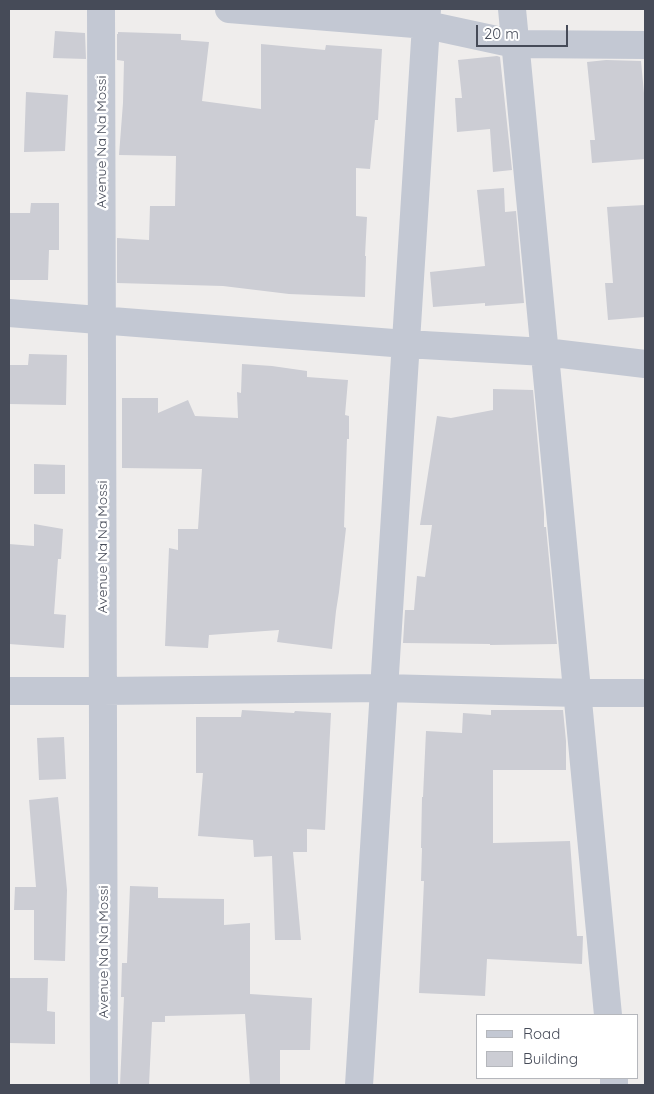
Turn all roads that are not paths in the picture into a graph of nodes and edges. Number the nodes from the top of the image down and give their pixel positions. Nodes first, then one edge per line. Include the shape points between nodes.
1 (101, 9) edge
2 (229, 9) edge
3 (512, 9) edge
4 (427, 17) edge
5 (515, 44) junction
6 (645, 45) edge
7 (9, 313) edge
8 (102, 320) junction
9 (406, 344) junction
10 (545, 352) junction
11 (645, 364) edge
12 (384, 688) junction
13 (9, 691) edge
14 (103, 691) junction
15 (577, 693) junction
16 (645, 693) edge
17 (608, 1014) edge
18 (104, 1085) edge
19 (359, 1085) edge

1 - 8 street, Avenue Na Na Mossi
2 - 4 street
3 - 5 street
4 - 5 street
4 - 9 street
5 - 6 street
5 - 10 street
7 - 8 street
8 - 9 street
8 - 14 street, Avenue Na Na Mossi
9 - 10 street
9 - 12 street
10 - 11 street
10 - 15 street
12 - 14 street
12 - 15 street
12 - 19 street
13 - 14 street
14 - 18 street, Avenue Na Na Mossi
15 - 16 street
15 - 17 street

